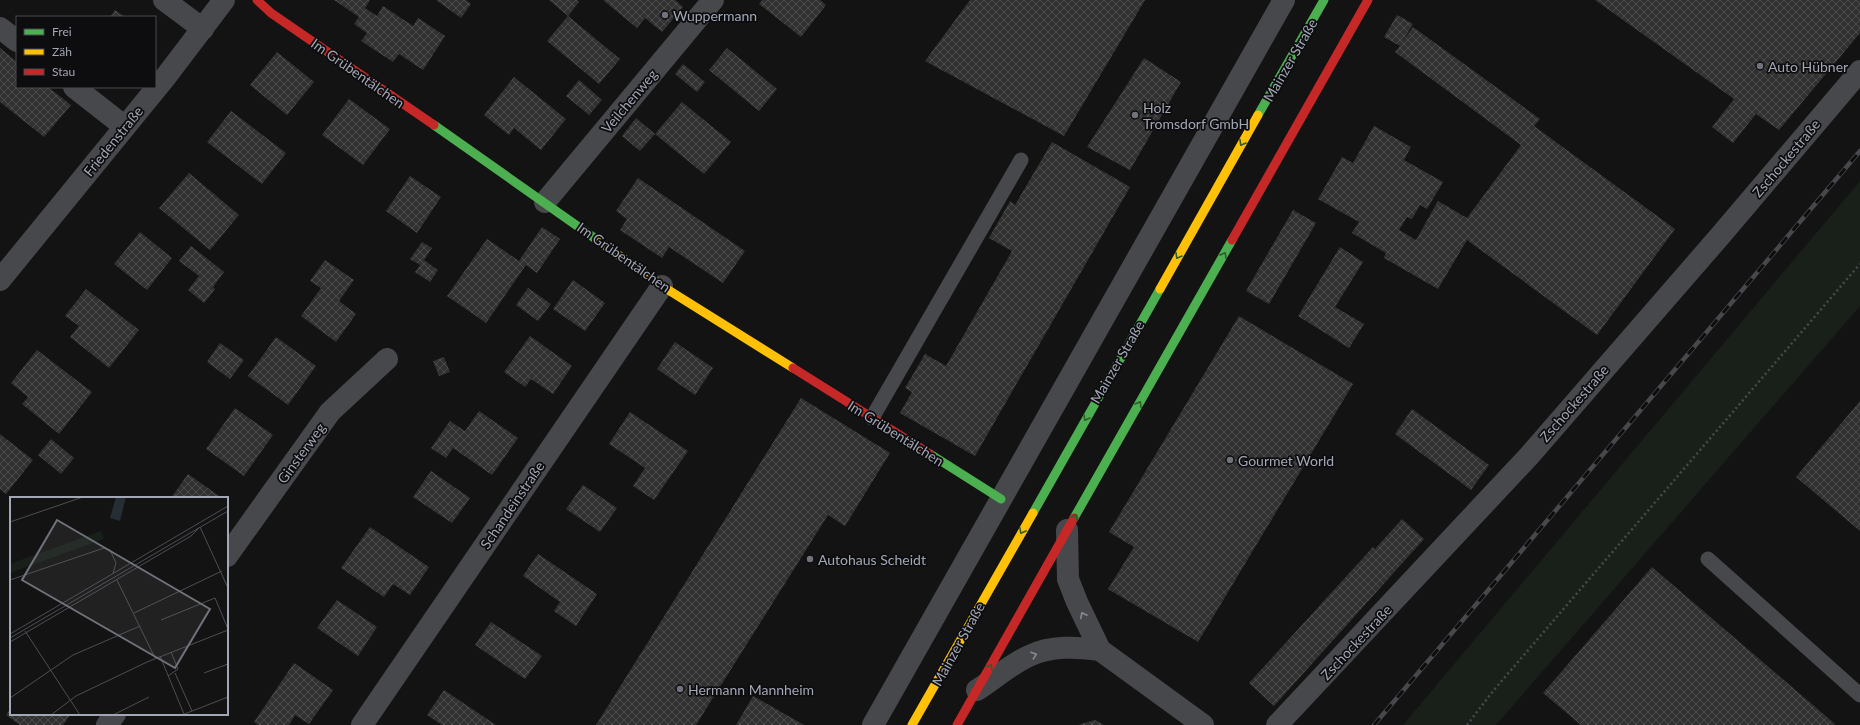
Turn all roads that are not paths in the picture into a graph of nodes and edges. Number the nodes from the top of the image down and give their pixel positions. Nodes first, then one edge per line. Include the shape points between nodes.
1 (164, 0) edge
2 (224, 0) edge
3 (257, 0) edge
4 (713, 0) edge
5 (1284, 0) edge
6 (1324, 0) edge
7 (1368, 0) edge
8 (0, 28) edge
9 (203, 29) junction
10 (16, 40) edge
11 (1860, 71) edge
12 (75, 88) edge
13 (125, 127) junction
14 (1021, 160) dead end
15 (545, 202) junction
16 (0, 280) edge
17 (662, 286) junction
18 (387, 359) dead end
19 (872, 418) junction
20 (1001, 499) junction
21 (1067, 530) junction
22 (228, 555) edge
23 (1708, 559) dead end
24 (1100, 650) junction
25 (977, 690) junction
26 (1860, 695) edge
27 (113, 715) edge
28 (107, 725) edge
29 (362, 725) edge
30 (873, 725) edge
31 (912, 725) edge
32 (957, 725) edge
33 (1203, 725) edge
34 (1277, 725) edge

1 - 9 street
2 - 9 street, Friedenstraße
3 - 15 main road, Im Grübentälchen via 271,13
4 - 15 street, Veilchenweg
5 - 20 street
6 -> 31 main road, Mainzer Straße
21 -> 7 main road
8 - 10 street
9 - 13 street, Friedenstraße
11 - 34 street, Zschockestraße via 1529,456
12 - 13 street
13 - 16 street, Friedenstraße
14 - 19 lane
15 - 17 main road, Im Grübentälchen
17 - 19 main road, Im Grübentälchen
17 - 29 street, Schandeinstraße
18 - 22 street, Ginsterweg via 330,412
19 - 20 main road, Im Grübentälchen
20 - 30 street
24 -> 21 street via 1068,579
25 -> 21 main road
23 - 26 lane
25 -> 24 street via 1030,656 1052,649 1074,647
24 - 33 street
25 - 32 main road
27 - 28 street

